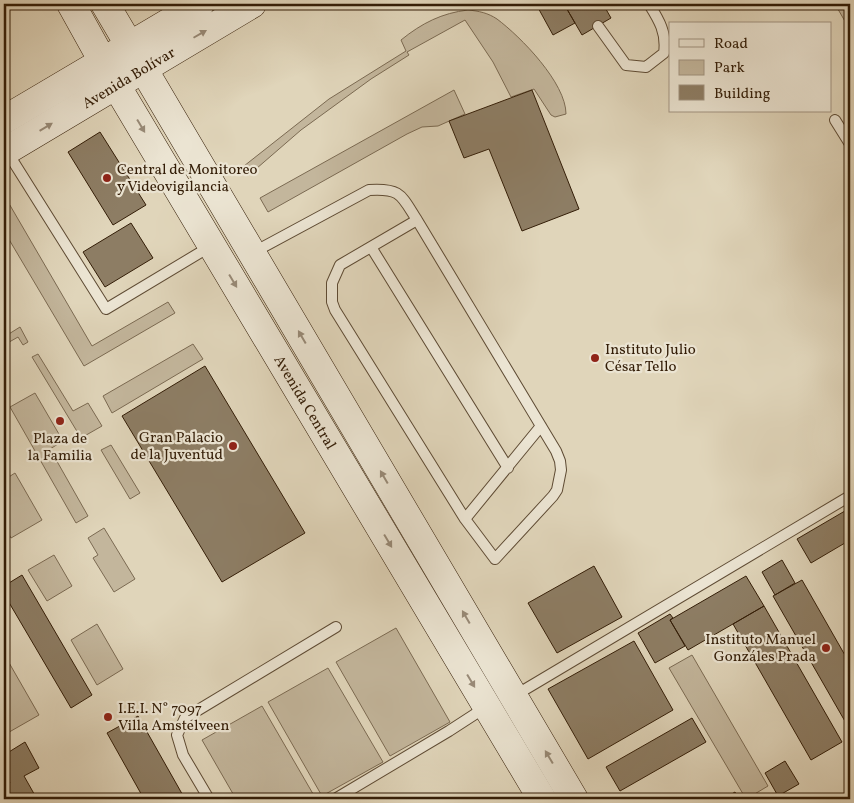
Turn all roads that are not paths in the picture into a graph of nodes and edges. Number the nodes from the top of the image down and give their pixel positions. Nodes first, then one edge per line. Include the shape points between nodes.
1 (71, 4) edge
2 (105, 4) edge
3 (200, 4) edge
4 (252, 4) edge
5 (649, 4) edge
6 (598, 26) dead end
7 (136, 56) junction
8 (110, 73) junction
9 (4, 120) edge
10 (835, 120) dead end
11 (850, 144) edge
12 (5, 151) edge
13 (417, 220) junction
14 (212, 245) junction
15 (372, 247) junction
16 (252, 253) junction
17 (541, 426) junction
18 (508, 468) junction
19 (850, 496) edge
20 (465, 519) junction
21 (336, 627) dead end
22 (513, 697) junction
23 (486, 706) junction
24 (209, 799) edge
25 (335, 799) edge
26 (542, 799) edge
27 (574, 799) edge

1 - 8 street, Avenida Central
2 - 7 street, Avenida Central
3 - 7 street, Avenida Bolívar
7 -> 4 street, Avenida Bolívar
5 - 6 lane via 666,41 664,53 646,67 626,65
7 - 8 street, Avenida Bolívar
7 - 16 street, Avenida Central
8 - 9 street, Avenida Bolívar
12 -> 8 street, Avenida Bolívar
8 -> 14 street, Avenida Central
10 - 11 lane
12 - 14 lane via 106,309
13 - 15 lane
13 - 16 lane via 401,195 388,190 369,190
13 - 17 lane
14 -> 23 street, Avenida Central
15 - 18 lane
15 - 20 lane via 340,265 332,283 332,302
22 -> 16 street, Avenida Central
17 - 18 lane
17 - 20 lane via 560,461 561,479 553,496 494,559
18 - 20 lane
19 - 22 lane
21 - 24 lane via 184,718 177,735 183,755
27 -> 22 street, Avenida Central
23 - 25 lane
23 - 26 street, Avenida Central

